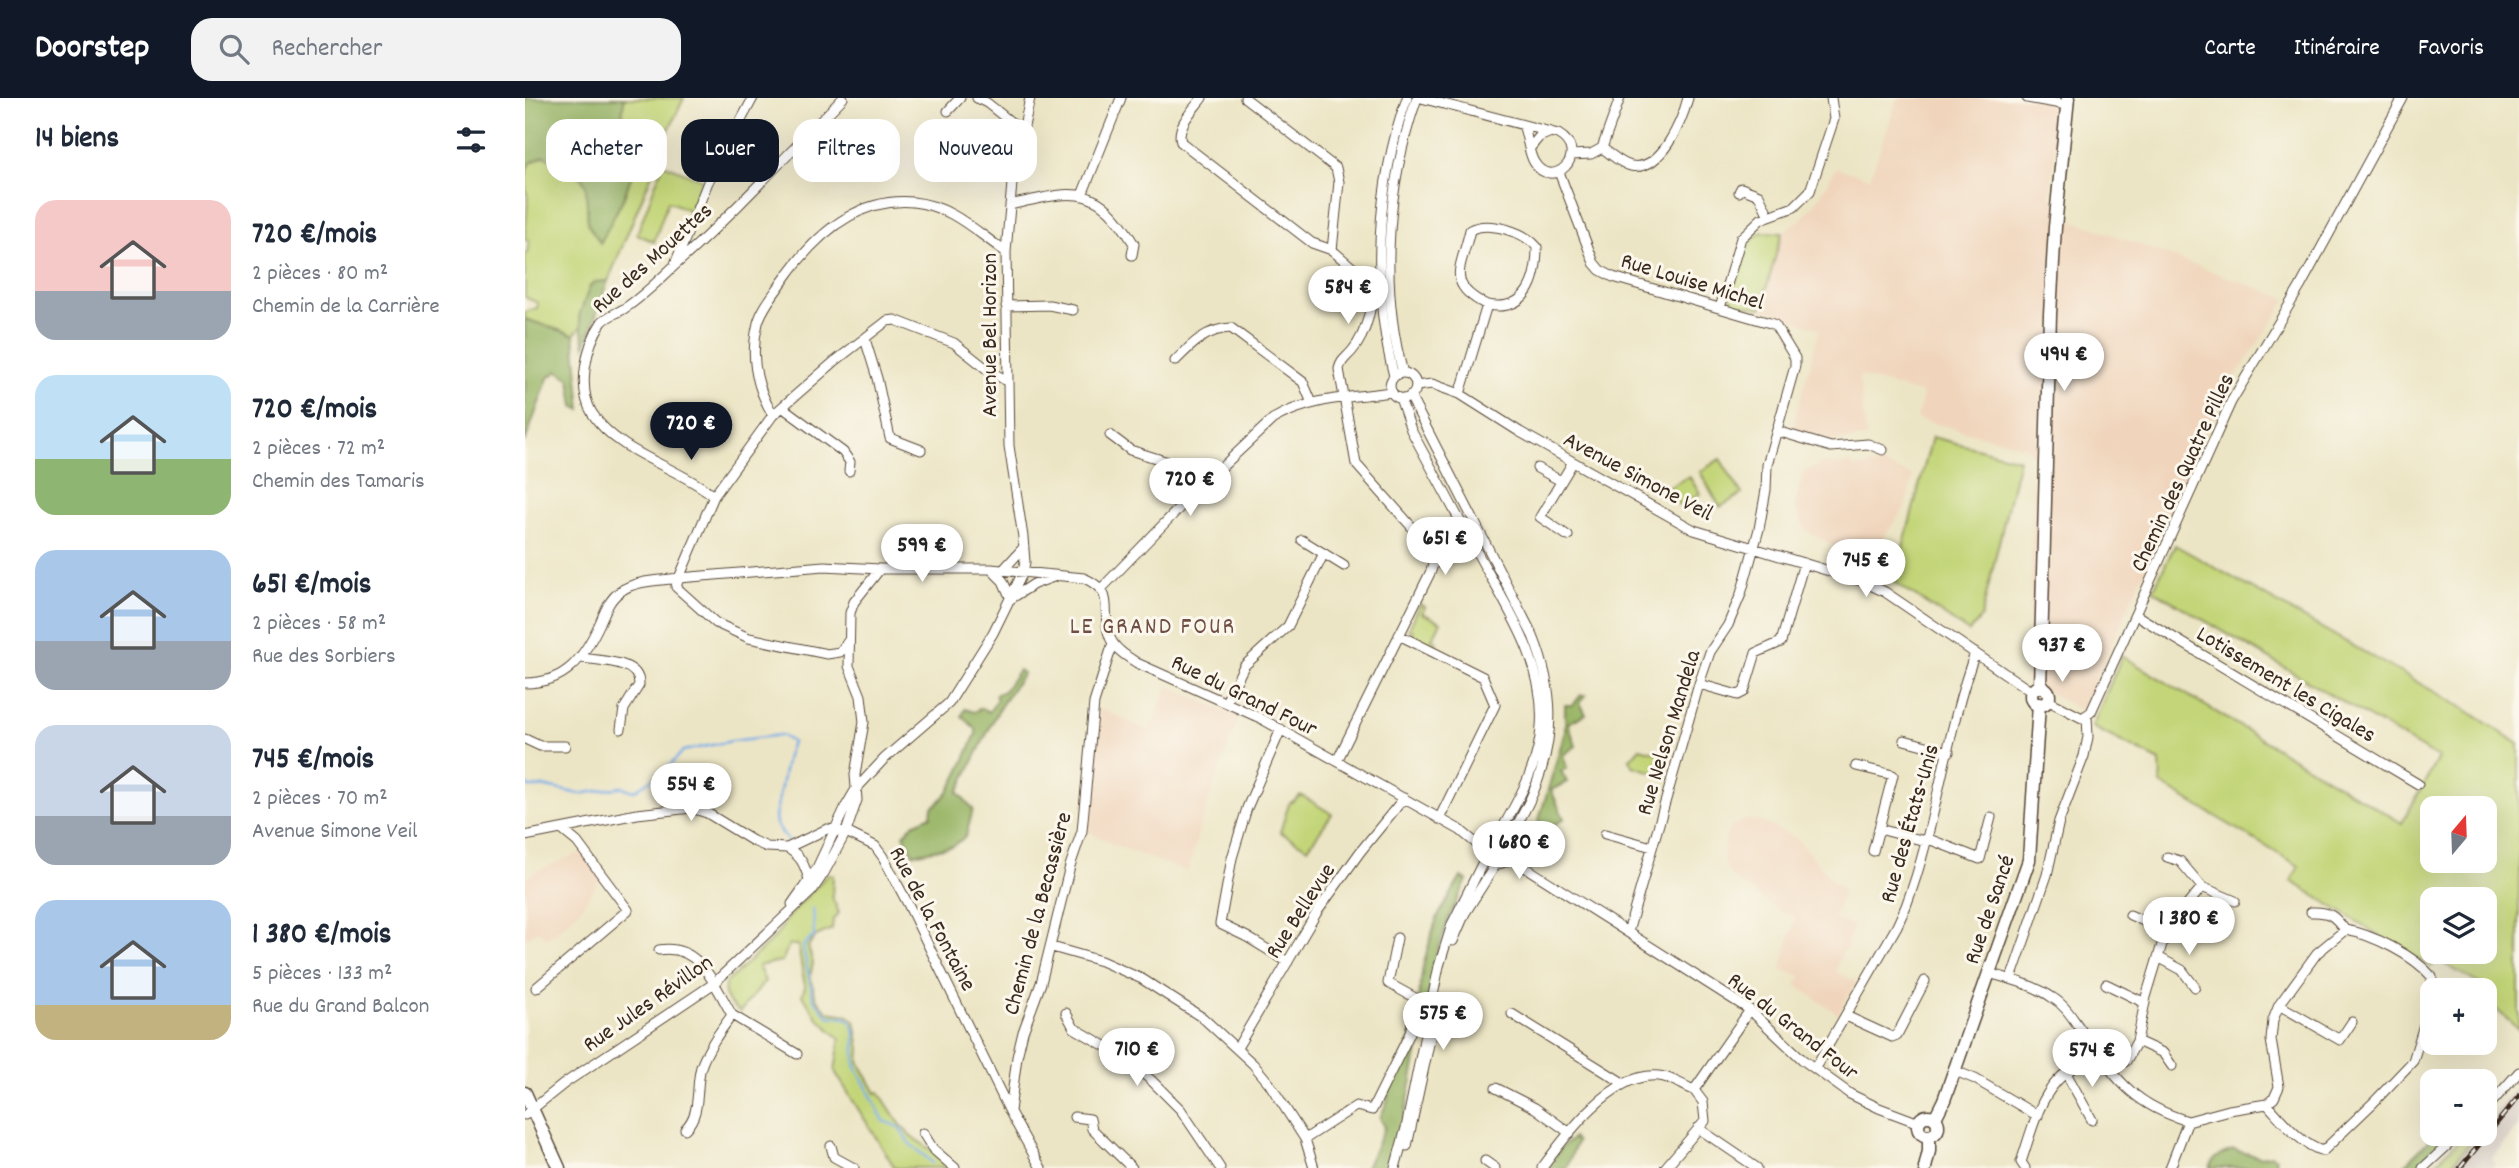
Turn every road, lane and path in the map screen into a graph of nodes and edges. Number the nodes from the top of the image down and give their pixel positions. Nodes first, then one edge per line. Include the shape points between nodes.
1 (753, 98) edge
2 (843, 98) edge
3 (960, 98) edge
4 (977, 98) edge
5 (1030, 98) edge
6 (1121, 98) edge
7 (1202, 98) edge
8 (1245, 98) edge
9 (1407, 98) edge
10 (1419, 98) edge
11 (1620, 98) edge
12 (1688, 98) edge
13 (1831, 98) edge
14 (2027, 98) edge
15 (2403, 98) edge
16 (2067, 102) edge
17 (948, 111) dead end
18 (1007, 119) edge
19 (1025, 119) edge
20 (1523, 125) junction
21 (1551, 132) junction
22 (1530, 148) junction
23 (1602, 148) junction
24 (1571, 155) junction
25 (1559, 172) junction
26 (1014, 182) edge
27 (1739, 192) dead end
28 (1082, 195) junction
29 (1010, 205) junction
30 (1769, 215) junction
31 (1332, 250) junction
32 (1006, 252) junction
33 (1132, 255) dead end
34 (674, 266) junction
35 (1006, 306) junction
36 (1487, 306) junction
37 (1720, 308) junction
38 (1073, 310) dead end
39 (865, 339) junction
40 (1175, 361) dead end
41 (1398, 375) junction
42 (1007, 381) junction
43 (1416, 386) junction
44 (1460, 394) junction
45 (1401, 395) junction
46 (1343, 397) junction
47 (1312, 403) junction
48 (782, 407) junction
49 (773, 415) junction
50 (1777, 431) junction
51 (1109, 435) dead end
52 (921, 450) dead end
53 (1883, 450) dead end
54 (1573, 462) junction
55 (1537, 468) dead end
56 (849, 471) dead end
57 (1561, 481) junction
58 (1201, 488) junction
59 (714, 496) junction
60 (1568, 536) dead end
61 (1302, 540) dead end
62 (1024, 547) junction
63 (1755, 548) junction
64 (1324, 553) junction
65 (1804, 563) junction
66 (1344, 566) dead end
67 (849, 567) junction
68 (880, 569) junction
69 (991, 569) junction
70 (1003, 570) junction
71 (1023, 572) junction
72 (1057, 575) junction
73 (679, 578) junction
74 (866, 585) junction
75 (1101, 589) junction
76 (1011, 599) junction
77 (2136, 615) junction
78 (1399, 635) junction
79 (849, 640) junction
80 (1113, 643) junction
81 (1975, 653) junction
82 (582, 658) junction
83 (1699, 684) junction
84 (525, 686) edge
85 (2036, 689) junction
86 (1226, 702) junction
87 (2043, 702) junction
88 (2087, 716) junction
89 (621, 729) dead end
90 (1281, 729) junction
91 (525, 739) edge
92 (1904, 740) dead end
93 (565, 746) dead end
94 (1949, 752) junction
95 (1337, 761) junction
96 (1856, 766) dead end
97 (2418, 784) dead end
98 (856, 789) junction
99 (1404, 798) junction
100 (1991, 817) dead end
101 (1439, 818) junction
102 (561, 829) junction
103 (1879, 829) junction
104 (834, 830) junction
105 (1460, 830) junction
106 (846, 832) junction
107 (1605, 834) dead end
108 (525, 836) edge
109 (1494, 836) junction
110 (1925, 840) junction
111 (1509, 842) junction
112 (1651, 847) junction
113 (787, 848) junction
114 (1873, 851) dead end
115 (1484, 854) junction
116 (1509, 857) junction
117 (2167, 857) dead end
118 (1496, 864) junction
119 (809, 879) junction
120 (2202, 887) junction
121 (2235, 901) dead end
122 (2311, 912) dead end
123 (786, 914) junction
124 (2130, 915) dead end
125 (2345, 930) junction
126 (2166, 931) junction
127 (1627, 932) junction
128 (1397, 938) dead end
129 (1052, 947) junction
130 (659, 950) dead end
131 (2158, 957) junction
132 (1287, 962) junction
133 (1988, 973) junction
134 (1378, 976) dead end
135 (2011, 979) junction
136 (1926, 981) dead end
137 (1388, 983) junction
138 (713, 984) junction
139 (2106, 984) dead end
140 (2195, 987) dead end
141 (536, 988) dead end
142 (2145, 1003) junction
143 (2279, 1005) junction
144 (1750, 1010) junction
145 (1066, 1013) dead end
146 (1512, 1014) dead end
147 (732, 1015) junction
148 (1846, 1016) junction
149 (2352, 1022) dead end
150 (2137, 1041) junction
151 (1237, 1048) junction
152 (2098, 1053) junction
153 (797, 1054) dead end
154 (2172, 1066) dead end
155 (1815, 1068) junction
156 (1953, 1070) junction
157 (2111, 1070) junction
158 (2519, 1072) edge
159 (2066, 1073) junction
160 (1623, 1083) junction
161 (1496, 1088) dead end
162 (1695, 1090) junction
163 (525, 1093) edge
164 (2497, 1097) edge
165 (2267, 1104) junction
166 (529, 1111) edge
167 (1010, 1112) junction
168 (2038, 1116) junction
169 (1074, 1117) dead end
170 (1934, 1118) junction
171 (2092, 1120) dead end
172 (2188, 1121) junction
173 (1919, 1123) junction
174 (1698, 1128) junction
175 (685, 1129) dead end
176 (923, 1133) dead end
177 (1570, 1133) junction
178 (1929, 1136) junction
179 (1305, 1139) junction
180 (831, 1146) dead end
181 (2447, 1146) edge
182 (1485, 1161) dead end
183 (559, 1168) edge
184 (854, 1168) edge
185 (955, 1168) edge
186 (1041, 1168) edge
187 (1132, 1168) edge
188 (1220, 1168) edge
189 (1314, 1168) edge
190 (1395, 1168) edge
191 (1401, 1168) edge
192 (1495, 1168) edge
193 (1542, 1168) edge
194 (1665, 1168) edge
195 (1757, 1168) edge
196 (1924, 1168) edge
197 (2025, 1168) edge
198 (2170, 1168) edge
199 (2423, 1168) edge

1 - 34 street via 701,196
2 - 34 street, Rue des Mouettes
3 - 17 street
4 - 18 street
5 - 19 street, Avenue Bel Horizon
6 - 28 street
7 - 31 street via 1181,126 1181,142 1312,243
8 - 31 street via 1336,168 1339,183
9 - 41 street via 1389,153 1380,286 1387,344
10 - 20 street
10 - 41 street via 1401,146 1393,197 1390,284
11 - 23 street
12 - 23 street via 1678,129 1649,164 1628,165
13 - 30 street via 1834,119 1810,191 1794,207
14 - 16 street
15 - 77 street, Chemin des Quatre Pilles via 2231,402
16 - 85 street via 2050,314
20 - 21 street
20 - 22 street
21 - 22 street
21 - 24 street via 1564,138
22 - 25 street via 1541,170
23 - 24 street
24 - 25 street
25 - 37 street, Rue Louise Michel via 1600,270
26 - 29 street, Avenue Bel Horizon
27 - 30 street via 1741,188 1759,195
28 - 29 street via 1054,194
28 - 33 street via 1118,219 1135,244
29 - 32 street, Avenue Bel Horizon
30 - 37 street via 1741,238
31 - 46 street via 1371,286 1362,333 1341,361
32 - 35 street, Avenue Bel Horizon
32 - 49 street via 958,216 913,202 881,204 834,225 791,269 759,320 754,368
34 - 59 street, Rue des Mouettes via 626,308 603,320 585,362 586,399 609,433
35 - 38 street via 1049,305
35 - 42 street, Avenue Bel Horizon
36 - 36 street via 1514,305 1523,298 1529,290 1537,247 1528,237 1478,226 1470,230 1459,280 1468,295
36 - 44 street
37 - 50 street, Rue Louise Michel via 1775,325 1795,358
39 - 42 street via 876,327 895,320 954,343
39 - 48 street
39 - 52 street via 890,438
40 - 47 street via 1198,338 1231,328 1303,382
41 - 43 street via 1414,378
41 - 45 street via 1391,384
42 - 62 street, Avenue Bel Horizon via 1009,446
43 - 44 street, Avenue Simone Veil via 1432,384
43 - 45 street
44 - 54 street, Avenue Simone Veil
45 - 46 street
45 - 109 street via 1411,430 1521,633 1536,670 1539,744 1520,796
45 - 111 street via 1533,636 1548,677 1551,729 1545,764
46 - 47 street
46 - 78 street via 1356,464 1434,552 1431,571
47 - 58 street via 1273,419
48 - 49 street
48 - 56 street via 843,452 850,462
49 - 59 street
50 - 53 street via 1831,447 1868,444
50 - 63 street, Rue Louise Michel via 1767,465
51 - 58 street via 1130,450 1165,461
54 - 57 street
54 - 63 street, Avenue Simone Veil via 1694,530
55 - 57 street
57 - 60 street via 1539,517
58 - 75 street
59 - 73 street
61 - 64 street
62 - 70 street
62 - 71 street, Avenue Bel Horizon
63 - 65 street, Avenue Simone Veil
63 - 83 street, Rue Nelson Mandela via 1736,610 1710,652
64 - 66 street
64 - 86 street via 1287,626 1244,667
65 - 81 street, Avenue Simone Veil via 1885,592
65 - 83 street via 1781,642 1756,653 1744,692 1738,695
67 - 68 street
67 - 73 street
67 - 74 street
68 - 69 street
68 - 74 street
69 - 70 street
69 - 76 street
70 - 71 street
71 - 72 street
71 - 76 street
72 - 75 street via 1084,578
72 - 76 street
73 - 79 street via 676,587 716,623 750,638 834,654
73 - 82 street via 621,590
74 - 79 street via 850,613
75 - 80 street
76 - 98 street via 949,703
77 - 88 street, Chemin des Quatre Pilles
77 - 97 street, Lotissement les Cigales
78 - 95 street
78 - 101 street via 1483,677 1495,705
79 - 98 street via 849,666 861,696 864,722
80 - 86 street, Rue du Grand Four via 1137,663
80 - 129 street, Chemin de la Becassière via 1094,703 1082,831
81 - 85 street, Avenue Simone Veil
81 - 94 street, Rue des États-Unis
82 - 84 street via 561,674
82 - 89 street via 624,665 640,681 624,709
83 - 112 street, Rue Nelson Mandela
85 - 87 street via 2033,701
86 - 90 street, Rue du Grand Four
87 - 88 street
87 - 133 street, Rue de Sancé via 2029,860
88 - 135 street via 2084,756 2059,821 2047,875
90 - 95 street, Rue du Grand Four
90 - 132 street via 1247,808 1220,925
91 - 93 street via 540,746
92 - 94 street
94 - 110 street, Rue des États-Unis
95 - 99 street, Rue du Grand Four
96 - 103 street via 1893,775
98 - 104 street, Rue Jules Révillon
98 - 106 street, Rue Jules Révillon
99 - 101 street, Rue du Grand Four
99 - 132 street, Rue Bellevue via 1317,912
100 - 110 street via 1980,859
101 - 105 street, Rue du Grand Four
102 - 108 street
102 - 113 street via 691,808 767,847
102 - 141 street via 577,842 628,910
103 - 110 street
103 - 114 street
104 - 106 street, Rue de la Fontaine
104 - 113 street, Rue de la Fontaine
104 - 119 street, Rue Jules Révillon
105 - 109 street, Rue du Grand Four
105 - 115 street, Rue du Grand Four
106 - 123 street, Rue Jules Révillon via 812,891
106 - 167 street, Rue de la Fontaine via 875,846 883,857
107 - 112 street
109 - 111 street
109 - 115 street via 1484,843
110 - 148 street, Rue des États-Unis via 1900,921
111 - 116 street
112 - 127 street, Rue Nelson Mandela
113 - 119 street via 803,862
115 - 118 street
115 - 190 street via 1439,965
116 - 118 street
116 - 127 street, Rue du Grand Four
117 - 120 street via 2180,861
118 - 191 street via 1465,913 1443,969
119 - 123 street, Rue Jules Révillon
120 - 121 street
120 - 126 street
122 - 125 street via 2327,911
123 - 138 street, Rue Jules Révillon
124 - 126 street
125 - 143 street via 2317,953
125 - 165 street via 2383,943 2433,977 2417,1054 2323,1151 2305,1142
126 - 131 street
127 - 144 street, Rue du Grand Four
128 - 137 street
129 - 151 street via 1142,979 1203,1018
129 - 167 street, Chemin de la Becassière via 1023,1032
130 - 138 street via 687,952
131 - 140 street via 2182,970
131 - 142 street
132 - 151 street, Rue Bellevue
133 - 135 street
133 - 156 street, Rue de Sancé
134 - 137 street
135 - 152 street via 2055,998
136 - 148 street via 1898,1035 1892,1037
137 - 179 street via 1417,999 1410,1033 1372,1110 1356,1106
138 - 147 street
138 - 166 street, Rue Jules Révillon
139 - 142 street
142 - 150 street
143 - 149 street via 2340,1040
143 - 165 street via 2271,1040 2279,1087
144 - 155 street, Rue du Grand Four
144 - 162 street
145 - 188 street via 1074,1028 1114,1051 1181,1110
146 - 160 street
147 - 153 street
147 - 175 street via 701,1068 694,1120
148 - 155 street, Rue des États-Unis
150 - 154 street via 2163,1053
150 - 157 street via 2126,1061
151 - 179 street via 1269,1083
152 - 157 street
152 - 159 street
155 - 173 street, Rue du Grand Four via 1858,1098
156 - 168 street
156 - 170 street, Rue de Sancé
157 - 172 street via 2139,1100
158 - 164 street
159 - 168 street
159 - 171 street
160 - 162 street via 1659,1076
160 - 177 street
161 - 177 street
162 - 174 street via 1706,1112
163 - 166 street
165 - 172 street
166 - 183 street
167 - 186 street, Rue de la Fontaine
168 - 197 street via 2021,1162
169 - 187 street via 1090,1119 1092,1129
170 - 173 street via 1925,1116
170 - 178 street via 1938,1129
172 - 198 street
173 - 178 street via 1921,1133
174 - 194 street
174 - 195 street
176 - 185 street
177 - 193 street
178 - 196 street
179 - 189 street
180 - 184 street via 834,1157
181 - 199 street
182 - 192 street

